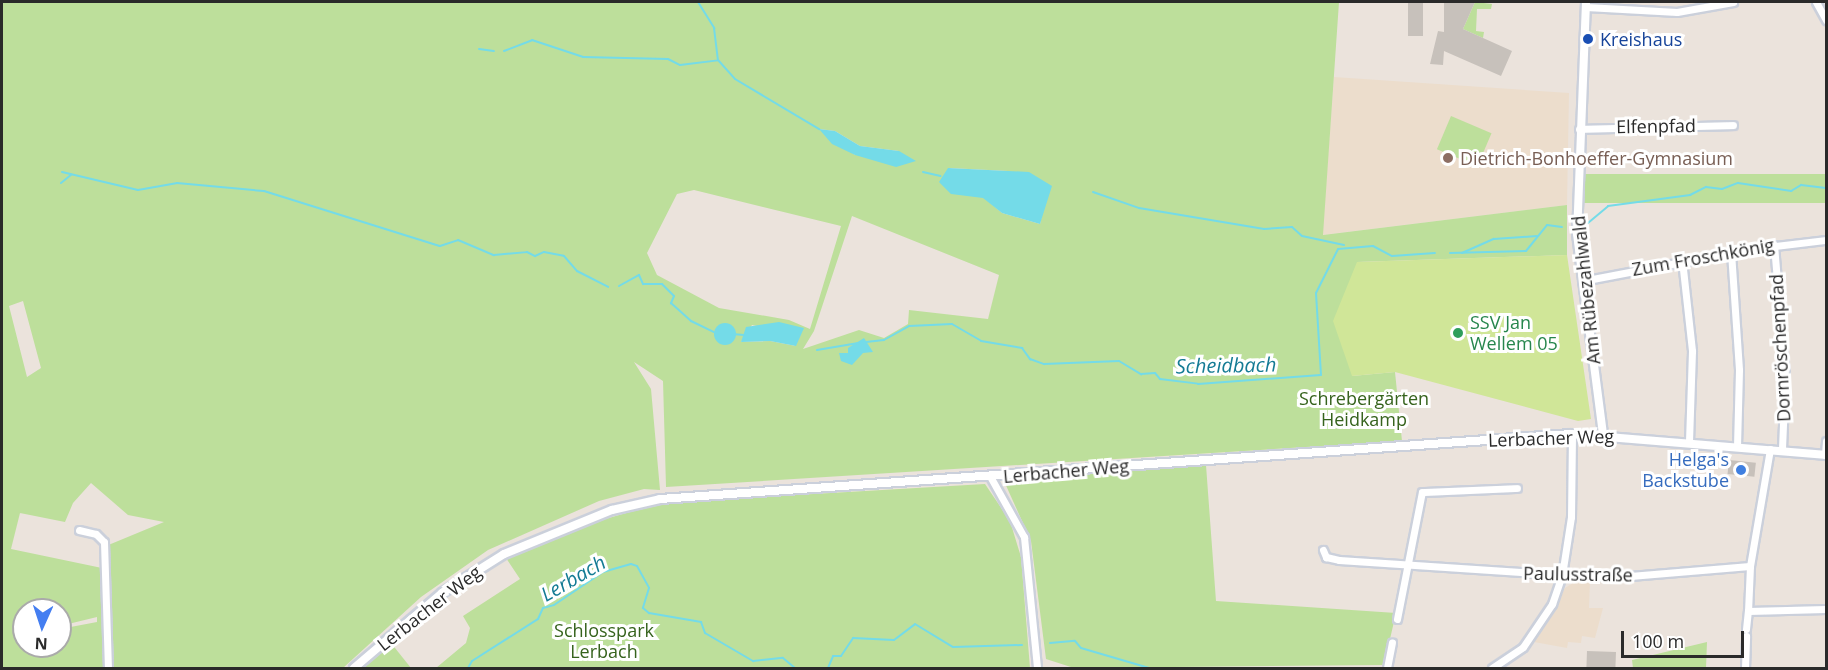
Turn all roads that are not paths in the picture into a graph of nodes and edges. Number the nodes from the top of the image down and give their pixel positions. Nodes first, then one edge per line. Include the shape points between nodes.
1 (1733, 2) edge
2 (1816, 2) edge
3 (1586, 4) edge
4 (1825, 9) edge
5 (1827, 20) edge
6 (1733, 125) dead end
7 (1579, 129) junction
8 (1827, 240) edge
9 (1774, 245) junction
10 (1731, 252) junction
11 (1682, 261) junction
12 (1586, 280) junction
13 (1572, 434) junction
14 (1603, 434) junction
15 (1827, 441) edge
16 (1689, 442) junction
17 (1737, 445) junction
18 (1770, 449) junction
19 (1782, 450) junction
20 (1826, 455) edge
21 (991, 478) junction
22 (1517, 488) dead end
23 (79, 530) dead end
24 (1323, 550) dead end
25 (1406, 565) junction
26 (1750, 566) junction
27 (1562, 575) junction
28 (1827, 609) edge
29 (1748, 611) junction
30 (1397, 620) dead end
31 (1392, 642) dead end
32 (108, 669) edge
33 (354, 669) edge
34 (1037, 669) edge
35 (1387, 669) edge
36 (1492, 669) edge
37 (1745, 669) edge

1 - 3 street via 1677,12
2 - 4 street
3 - 7 street, Am Rübezahlwald
4 - 5 street
6 - 7 street, Elfenpfad
7 - 12 street, Am Rübezahlwald via 1576,214
8 - 9 street, Zum Froschkönig
9 - 10 street, Zum Froschkönig
9 - 19 street, Dornröschenpfad via 1785,376
10 - 11 street, Zum Froschkönig
10 - 17 street via 1739,370
11 - 12 street, Zum Froschkönig
11 - 16 street via 1692,351
12 - 14 street, Am Rübezahlwald
13 - 14 street, Lerbacher Weg
13 - 21 street, Lerbacher Weg
13 - 27 street via 1571,517
14 - 16 street, Lerbacher Weg
15 - 20 street
16 - 17 street, Lerbacher Weg
17 - 18 street, Lerbacher Weg
18 - 19 street, Lerbacher Weg
18 - 26 street
19 - 20 street, Lerbacher Weg
21 - 33 street, Lerbacher Weg via 677,497 612,510 537,536 463,578
21 - 34 street via 1024,537
22 - 25 street via 1422,492
23 - 32 street via 96,534 104,542
24 - 25 street, Paulusstraße via 1326,557 1339,560
25 - 27 street, Paulusstraße
25 - 30 street
26 - 27 street, Paulusstraße via 1630,576
26 - 29 street
27 - 36 street via 1540,626 1523,647
28 - 29 street
29 - 37 street
31 - 35 street

